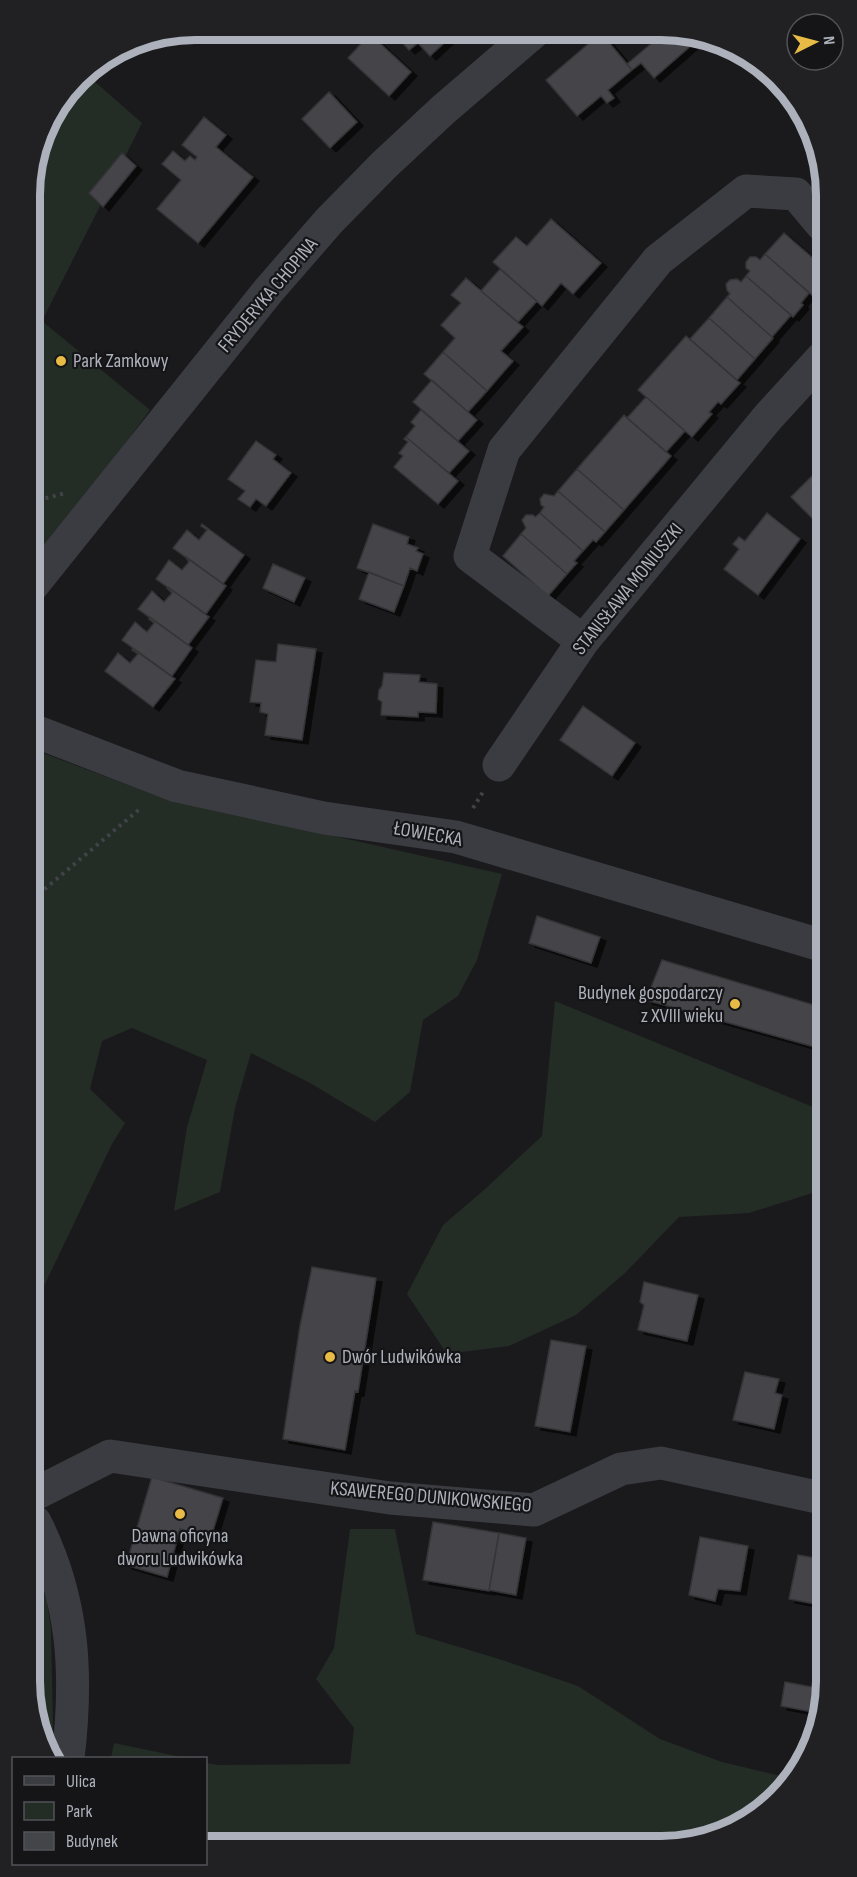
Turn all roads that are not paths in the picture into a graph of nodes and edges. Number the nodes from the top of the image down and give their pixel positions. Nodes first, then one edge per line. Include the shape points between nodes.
1 (524, 41) edge
2 (816, 218) edge
3 (816, 365) edge
4 (41, 575) edge
5 (583, 642) junction
6 (41, 733) edge
7 (499, 765) road end
8 (816, 944) edge
9 (41, 1491) edge
10 (816, 1497) edge
11 (41, 1533) edge
12 (68, 1757) edge

1 - 4 street, FRYDERYKA CHOPINA via 443,110 329,221
2 - 5 street via 796,194 746,191 658,260 504,450 471,556
3 - 5 street, STANISŁAWA MONIUSZKI
5 - 7 street, STANISŁAWA MONIUSZKI
6 - 8 street, ŁOWIECKA via 177,786 324,818 456,837
9 - 10 street, KSAWEREGO DUNIKOWSKIEGO via 110,1456 390,1498 534,1510 621,1469 661,1463
11 - 12 street via 62,1590 70,1628 74,1666

